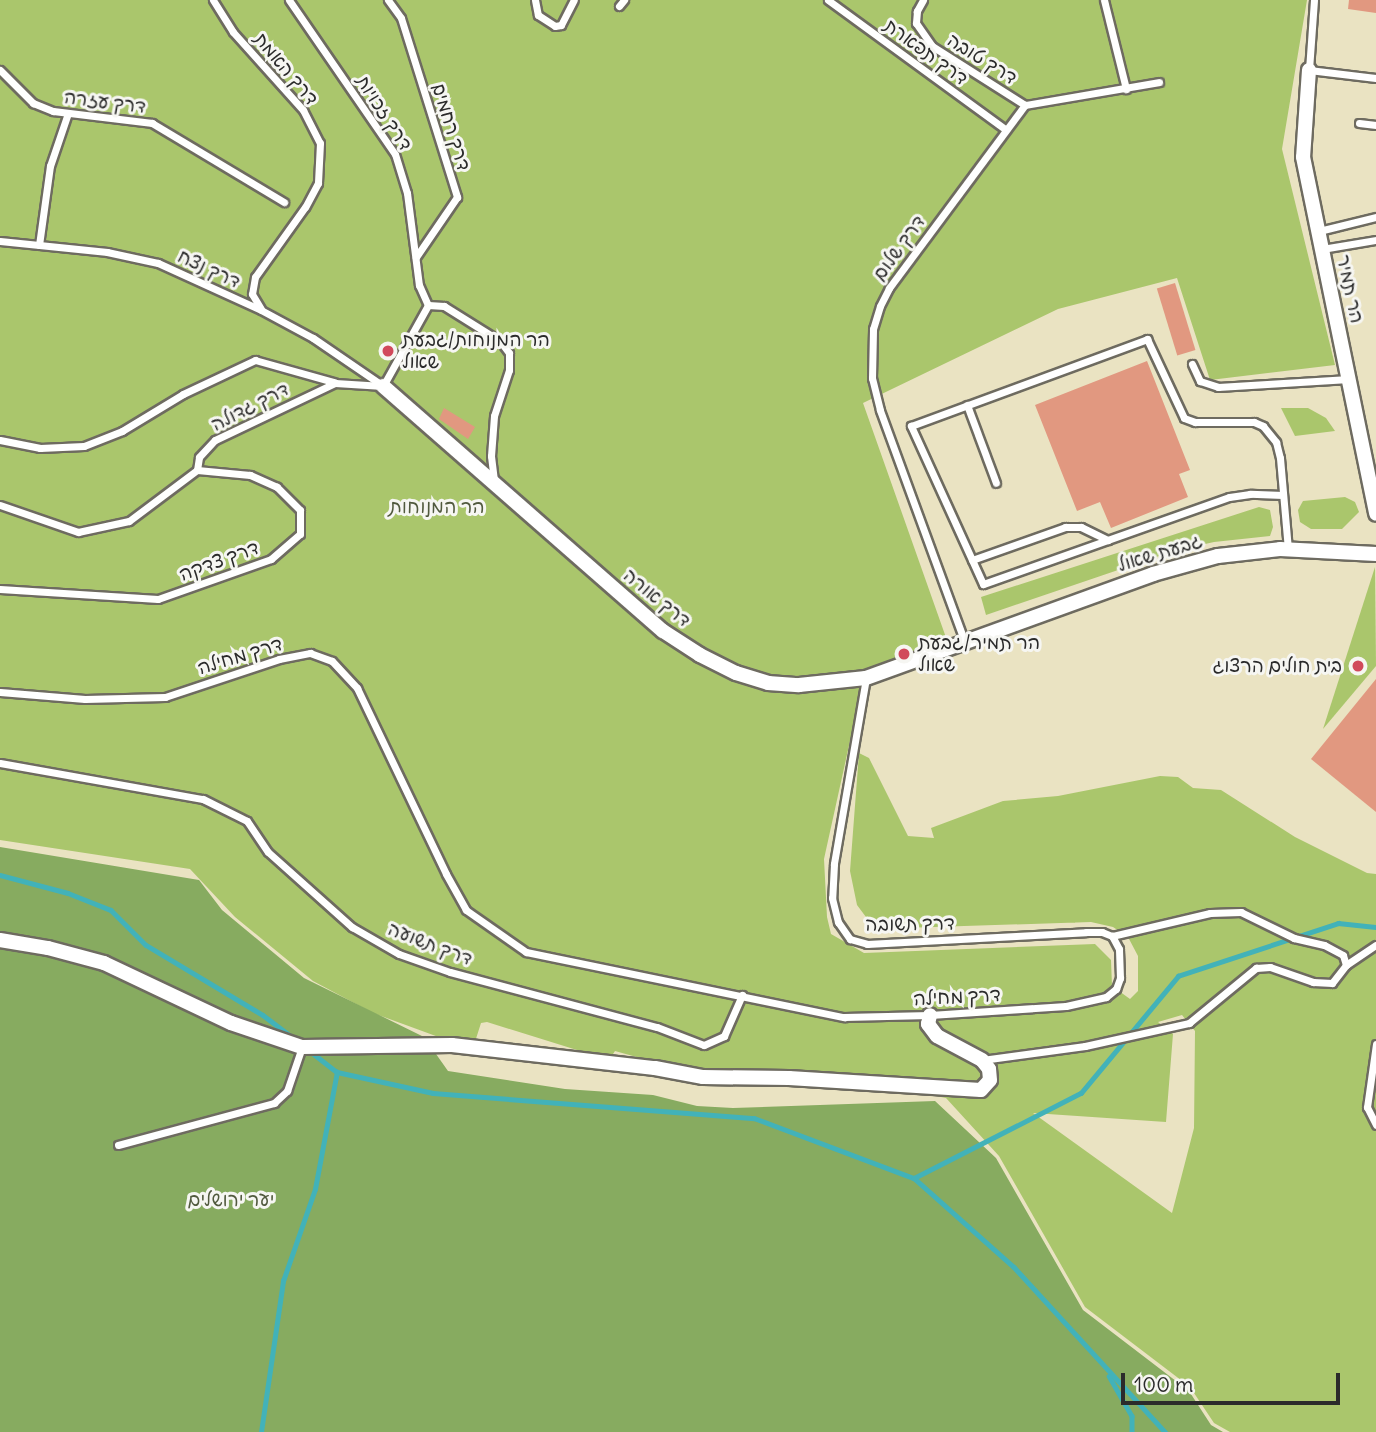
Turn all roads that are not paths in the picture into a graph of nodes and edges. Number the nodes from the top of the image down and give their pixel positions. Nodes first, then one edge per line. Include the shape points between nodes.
1 (213, 0) edge
2 (289, 0) edge
3 (388, 0) edge
4 (536, 0) edge
5 (574, 0) edge
6 (828, 0) edge
7 (923, 0) edge
8 (1104, 0) edge
9 (1314, 0) edge
10 (0, 70) edge
11 (1309, 70) junction
12 (1376, 78) edge
13 (1158, 82) dead end
14 (1125, 89) junction
15 (1025, 105) junction
16 (68, 113) junction
17 (1359, 123) dead end
18 (1376, 125) edge
19 (1006, 130) junction
20 (284, 202) dead end
21 (1376, 218) edge
22 (1318, 231) junction
23 (1376, 240) edge
24 (0, 241) edge
25 (39, 245) junction
26 (1322, 249) junction
27 (416, 258) junction
28 (428, 305) junction
29 (261, 310) junction
30 (1192, 364) dead end
31 (1349, 379) junction
32 (335, 383) junction
33 (383, 386) junction
34 (967, 405) junction
35 (0, 440) edge
36 (197, 470) junction
37 (494, 482) junction
38 (996, 483) dead end
39 (1283, 495) junction
40 (0, 505) edge
41 (1376, 514) edge
42 (1108, 540) junction
43 (1288, 550) junction
44 (1376, 554) edge
45 (972, 560) junction
46 (0, 589) edge
47 (964, 640) junction
48 (866, 678) junction
49 (0, 692) edge
50 (0, 763) edge
51 (1112, 936) junction
52 (0, 940) edge
53 (1376, 945) edge
54 (1346, 965) junction
55 (742, 995) junction
56 (930, 1015) junction
57 (1376, 1044) edge
58 (302, 1047) junction
59 (982, 1060) junction
60 (1376, 1125) edge
61 (118, 1145) dead end

1 - 29 lane, דרך האמת via 233,32 303,110 320,143 318,183 255,277 252,294
2 - 27 lane, דרך זכויות via 395,154 407,193
3 - 27 lane, דרך רחמים via 401,18 457,197
4 - 5 lane via 538,15 561,25
6 - 19 lane, דרך תפארת
7 - 15 lane, דרך טובה via 916,23 932,46
8 - 14 lane
9 - 11 lane
10 - 16 lane, דרך עזרה via 33,103
11 - 12 lane
11 - 22 street, הר תמיר via 1303,157
13 - 14 lane
14 - 15 lane
15 - 19 lane, דרך שלום
16 - 20 lane, דרך עזרה via 152,123
16 - 25 lane via 50,166
17 - 18 lane
19 - 47 lane, דרך שלום via 889,288 873,329 872,377 880,410
21 - 22 lane
22 - 26 street, הר תמיר
23 - 26 lane
24 - 25 lane, דרך נצח
25 - 29 lane, דרך נצח via 138,256
26 - 31 street, הר תמיר
27 - 28 lane, דרך זכויות via 419,285
28 - 33 lane
28 - 37 lane via 444,306 500,341 509,353 509,370 494,416
29 - 33 lane, דרך נצח via 313,338
30 - 31 lane via 1200,381 1217,387
31 - 41 street, הר תמיר
32 - 33 lane, דרך גדולה
32 - 35 lane via 256,360 183,394 122,431 83,446 40,448
32 - 36 lane, דרך גדולה via 215,440 199,457
33 - 37 street, דרך אורה
34 - 38 lane
34 - 39 lane via 1147,339 1184,418 1263,426 1276,442
34 - 45 lane via 911,426
36 - 40 lane, דרך גדולה via 129,521 78,532
36 - 46 lane, דרך צדקה via 250,475 277,487 300,510 300,534 271,559 158,599
37 - 48 street, דרך אורה via 663,631 700,655 768,683 799,685
39 - 42 lane via 1228,497
39 - 43 lane
42 - 45 lane via 1082,527 1065,527
42 - 45 lane via 984,584
43 - 44 street, גבעת שאול
43 - 47 street, גבעת שאול via 1217,556 1181,565
47 - 48 street, דרך אורה
48 - 51 lane, דרך תשובה via 834,864 832,898 838,922 850,939 867,944 1086,932
49 - 55 lane, דרך מחילה via 85,699 165,696 299,655 310,653 332,661 357,688 466,909 526,952
50 - 55 lane, דרך תשועה via 203,799 247,821 268,852 352,927 399,954 450,972 657,1027 704,1045 724,1036
51 - 54 lane via 1210,913 1241,912 1294,938 1324,945 1343,955
51 - 56 lane, דרך מחילה via 1119,949 1120,978 1106,997 1066,1006
52 - 58 street via 104,963 231,1023
53 - 54 lane
54 - 59 lane via 1332,983 1313,982 1270,967 1256,968 1189,1023 1085,1046
55 - 56 lane, דרך מחילה via 844,1017
56 - 59 street via 928,1024 937,1036
57 - 60 lane via 1367,1107
58 - 59 street via 452,1045 703,1077 981,1090 990,1080
58 - 61 lane via 287,1091 274,1102

